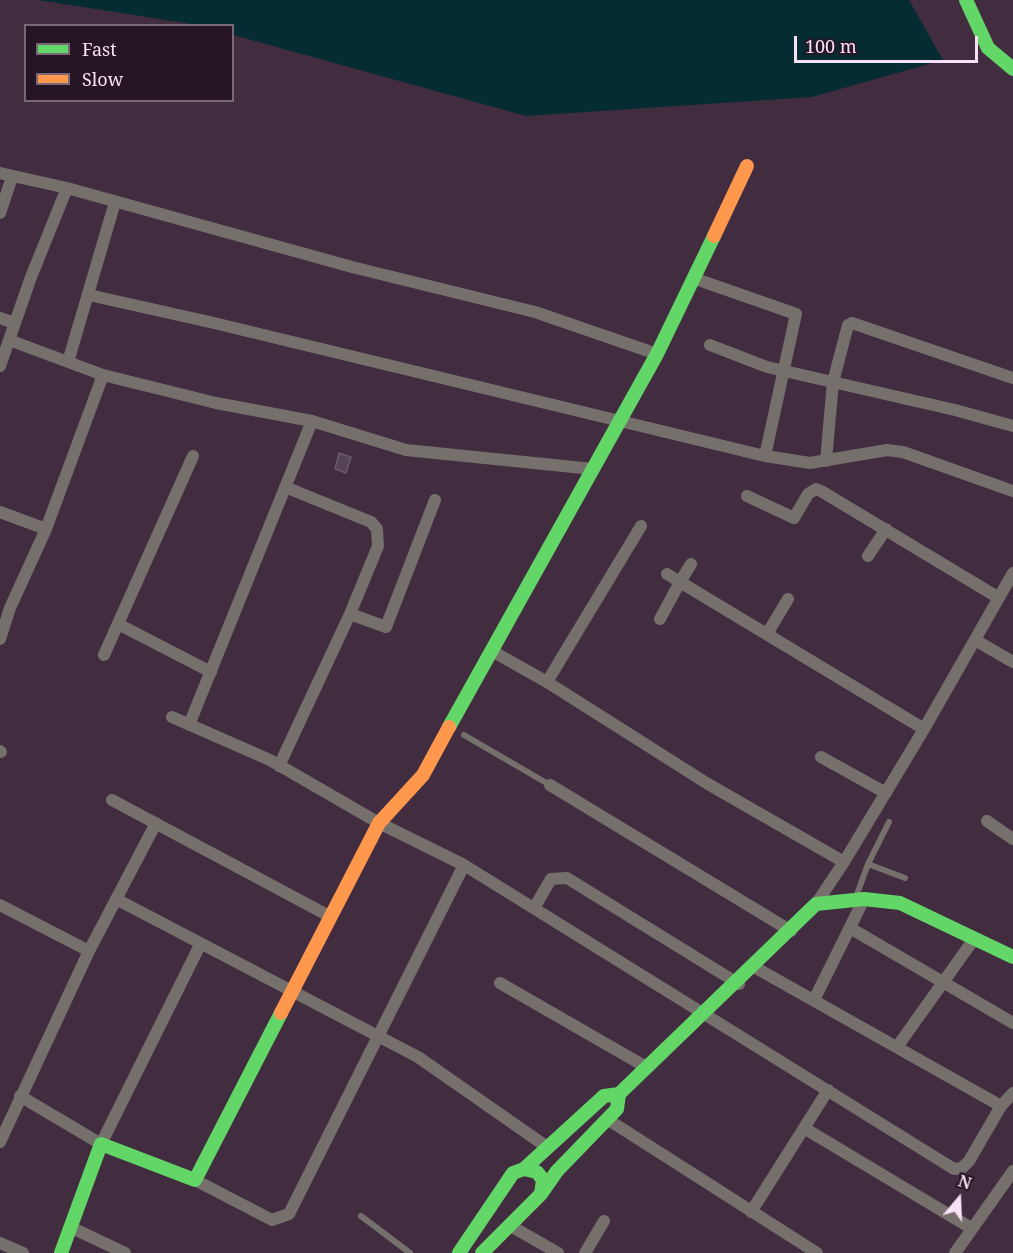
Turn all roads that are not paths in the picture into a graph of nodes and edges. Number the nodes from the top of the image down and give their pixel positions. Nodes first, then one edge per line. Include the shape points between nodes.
1 (966, 0) edge
2 (1013, 69) edge
3 (747, 166) dead end
4 (0, 172) edge
5 (12, 177) junction
6 (67, 188) junction
7 (115, 202) junction
8 (0, 213) edge
9 (693, 278) junction
10 (89, 295) junction
11 (0, 318) edge
12 (14, 323) junction
13 (9, 340) junction
14 (710, 345) dead end
15 (657, 354) junction
16 (68, 362) junction
17 (0, 366) edge
18 (783, 371) junction
19 (103, 375) junction
20 (1013, 378) edge
21 (833, 382) junction
22 (312, 421) junction
23 (619, 422) junction
24 (1013, 426) edge
25 (193, 456) dead end
26 (765, 456) junction
27 (826, 461) junction
28 (593, 469) junction
29 (285, 487) junction
30 (1013, 491) edge
31 (747, 496) dead end
32 (435, 500) dead end
33 (0, 512) edge
34 (641, 526) dead end
35 (46, 529) junction
36 (886, 529) junction
37 (868, 556) dead end
38 (691, 564) dead end
39 (1013, 573) edge
40 (667, 574) dead end
41 (680, 582) junction
42 (999, 598) junction
43 (788, 599) dead end
44 (350, 614) junction
45 (660, 619) dead end
46 (118, 624) junction
47 (767, 634) junction
48 (0, 639) edge
49 (975, 640) junction
50 (492, 651) junction
51 (105, 655) dead end
52 (1013, 662) edge
53 (211, 672) junction
54 (547, 682) junction
55 (172, 717) dead end
56 (189, 725) junction
57 (924, 729) junction
58 (464, 735) dead end
59 (821, 757) dead end
60 (279, 766) junction
61 (550, 784) joint
62 (886, 793) junction
63 (112, 800) dead end
64 (987, 821) dead end
65 (889, 822) dead end
66 (156, 823) junction
67 (379, 824) junction
68 (1013, 839) edge
69 (844, 861) junction
70 (868, 864) junction
71 (464, 865) junction
72 (905, 878) dead end
73 (116, 899) junction
74 (860, 899) junction
75 (816, 904) junction
76 (0, 905) edge
77 (534, 908) junction
78 (331, 917) junction
79 (850, 928) junction
80 (791, 931) junction
81 (974, 939) junction
82 (200, 945) junction
83 (90, 951) junction
84 (1013, 957) edge
85 (756, 968) junction
86 (500, 983) dead end
87 (943, 983) junction
88 (739, 984) junction
89 (293, 991) junction
90 (814, 1000) junction
91 (704, 1013) junction
92 (1013, 1023) edge
93 (378, 1036) junction
94 (897, 1047) junction
95 (646, 1067) junction
96 (828, 1090) junction
97 (1013, 1093) edge
98 (619, 1094) junction
99 (20, 1096) junction
100 (1001, 1106) junction
101 (607, 1119) junction
102 (804, 1128) junction
103 (0, 1142) edge
104 (101, 1144) junction
105 (548, 1147) junction
106 (524, 1169) junction
107 (1013, 1171) edge
108 (195, 1180) junction
109 (541, 1194) junction
110 (751, 1212) junction
111 (361, 1216) dead end
112 (604, 1221) dead end
113 (508, 1226) junction
114 (70, 1227) junction
115 (971, 1228) junction
116 (0, 1244) edge
117 (23, 1253) edge
118 (61, 1253) edge
119 (125, 1253) edge
120 (410, 1253) edge
121 (459, 1253) edge
122 (482, 1253) edge
123 (558, 1253) edge
124 (585, 1253) edge
125 (817, 1253) edge
126 (955, 1253) edge

1 - 2 street via 985,46
3 - 9 street
4 - 5 street
5 - 6 street
5 - 8 street
6 - 7 street
6 - 12 street
7 - 10 street
7 - 15 street via 535,312
9 - 15 street
9 - 18 street via 796,314
10 - 16 street
10 - 23 street
11 - 12 street
12 - 13 street
13 - 16 street
13 - 17 street
14 - 18 street
15 - 23 street
16 - 19 street
18 - 21 street
18 - 26 street
19 - 22 street via 216,403
19 - 35 street
20 - 21 street via 852,323 848,325
21 - 24 street
21 - 27 street
22 - 28 street via 406,450
22 - 29 street
23 - 26 street
23 - 28 street
25 - 46 street
26 - 27 street via 810,463
27 - 30 street via 887,450 903,452
28 - 50 street
29 - 44 street via 370,522 377,530 378,546
29 - 53 street
31 - 36 street via 794,518 808,494 816,489
32 - 44 street via 386,627
33 - 35 street
34 - 54 street
35 - 48 street
36 - 37 street
36 - 42 street
38 - 41 street
39 - 42 street
40 - 41 street
41 - 45 street
41 - 47 street
42 - 49 street
43 - 47 street
44 - 60 street
46 - 51 street
46 - 53 street
47 - 57 street
49 - 52 street
49 - 57 street
50 - 54 street
50 - 67 street via 423,776
53 - 56 street
54 - 69 street via 708,784
55 - 56 street
56 - 60 street
57 - 62 street
58 - 61 lane
59 - 62 street
60 - 67 street
61 - 80 street
62 - 69 street
63 - 66 street
64 - 68 street
65 - 70 lane
66 - 73 street
66 - 78 street
67 - 71 street
67 - 78 street
69 - 75 street
70 - 72 lane
70 - 74 lane
71 - 77 street
71 - 93 street
73 - 82 street
73 - 83 street
74 - 75 street
74 - 79 street
74 - 81 street via 900,903
75 - 80 street
76 - 83 street
77 - 88 street via 551,879 567,878
77 - 91 street
78 - 89 street
79 - 87 street
79 - 90 street
80 - 85 street
81 - 84 street
81 - 87 street
82 - 89 street
82 - 104 street
83 - 99 street
85 - 88 street
85 - 90 street
86 - 95 street
87 - 92 street
87 - 94 street
88 - 91 street
89 - 93 street
89 - 108 street
90 - 94 street
91 - 95 street
91 - 96 street
93 - 105 street via 454,1080
93 - 108 street via 289,1214 272,1220
94 - 100 street
95 - 98 street
96 - 100 street via 954,1169 969,1161
96 - 102 street
97 - 100 street
98 - 101 street via 617,1108
98 - 105 street via 604,1096
99 - 103 street
99 - 104 street
101 - 109 street via 557,1171
101 - 110 street
102 - 110 street
102 - 115 street
104 - 108 street
104 - 114 street
105 - 106 street
106 - 109 street via 537,1172 543,1180
106 - 121 street via 513,1173
107 - 115 street
109 - 113 street
110 - 125 street
111 - 120 lane
112 - 124 street
113 - 122 street
113 - 123 street
114 - 118 street
114 - 119 street
115 - 126 street
116 - 117 street

